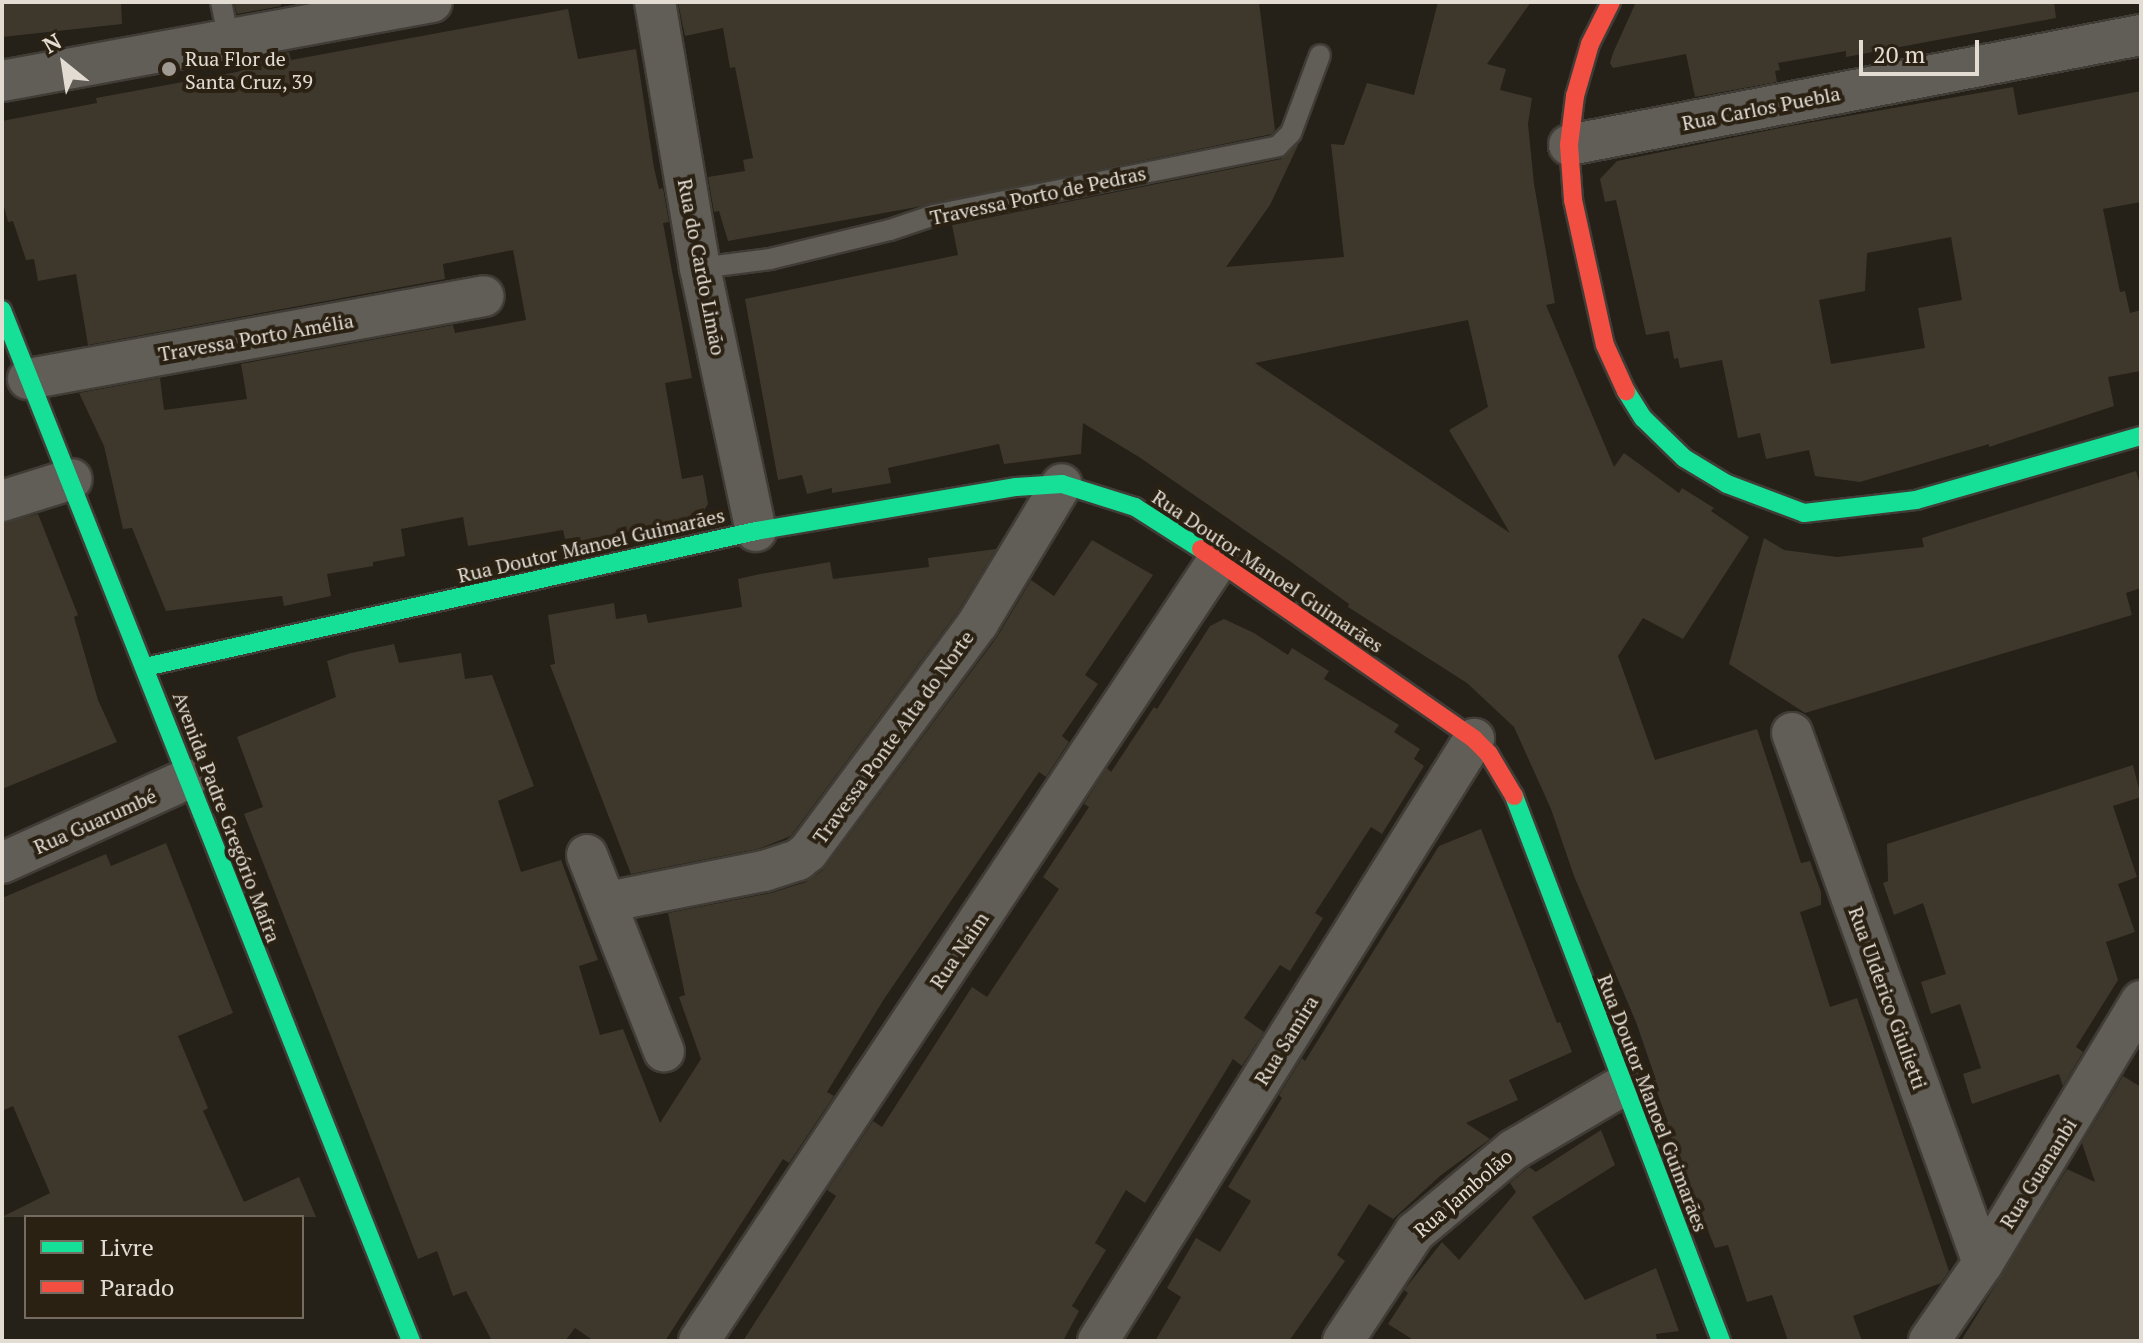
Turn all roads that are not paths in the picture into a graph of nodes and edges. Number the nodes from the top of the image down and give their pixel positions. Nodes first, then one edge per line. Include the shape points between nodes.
1 (221, 2) edge
2 (432, 2) edge
3 (655, 2) edge
4 (1611, 2) edge
5 (2141, 35) edge
6 (229, 41) junction
7 (1320, 55) dead end
8 (2, 81) edge
9 (1569, 145) junction
10 (700, 268) junction
11 (483, 296) dead end
12 (2, 310) edge
13 (28, 379) junction
14 (2141, 436) edge
15 (72, 479) junction
16 (1062, 484) junction
17 (2, 501) edge
18 (756, 531) junction
19 (1218, 560) junction
20 (145, 667) junction
21 (1792, 733) dead end
22 (1474, 739) junction
23 (187, 779) junction
24 (587, 855) dead end
25 (2, 863) edge
26 (607, 902) junction
27 (2141, 1001) edge
28 (664, 1051) dead end
29 (1622, 1086) junction
30 (1983, 1263) junction
31 (411, 1341) edge
32 (699, 1341) edge
33 (1098, 1341) edge
34 (1343, 1341) edge
35 (1721, 1341) edge
36 (1929, 1341) edge

1 - 6 lane
2 - 6 street
3 - 10 street, Rua do Cardo Limão
4 - 9 street via 1590,44 1575,96
5 - 9 street, Rua Carlos Puebla
6 - 8 street
7 - 10 lane, Travessa Porto de Pedras via 1291,133 1278,146 934,215 770,259
9 - 14 street via 1582,251 1617,377 1653,428 1684,458 1727,484 1804,513 1836,512 1916,500
10 - 18 street, Rua do Cardo Limão
11 - 13 street, Travessa Porto Amélia
12 - 13 street, Avenida Padre Gregório Mafra
13 - 15 street, Avenida Padre Gregório Mafra
15 - 17 street
15 - 20 street, Avenida Padre Gregório Mafra
16 - 18 street, Rua Doutor Manoel Guimarães via 1016,487
16 - 19 street, Rua Doutor Manoel Guimarães via 1135,507
16 - 26 street, Travessa Ponte Alta do Norte via 978,623 808,852 764,871
18 - 20 street, Rua Doutor Manoel Guimarães
19 - 22 street, Rua Doutor Manoel Guimarães
19 - 32 street, Rua Naim
20 - 23 street, Avenida Padre Gregório Mafra
21 - 30 street, Rua Ulderico Giulietti
22 - 29 street, Rua Doutor Manoel Guimarães via 1516,800
22 - 33 street, Rua Samira
23 - 25 street, Rua Guarumbé
23 - 31 street, Avenida Padre Gregório Mafra
24 - 26 street
26 - 28 street
27 - 30 street, Rua Guananbi
29 - 34 street, Rua Jambolão via 1513,1150 1415,1232
29 - 35 street, Rua Doutor Manoel Guimarães
30 - 36 street, Rua Guananbi

